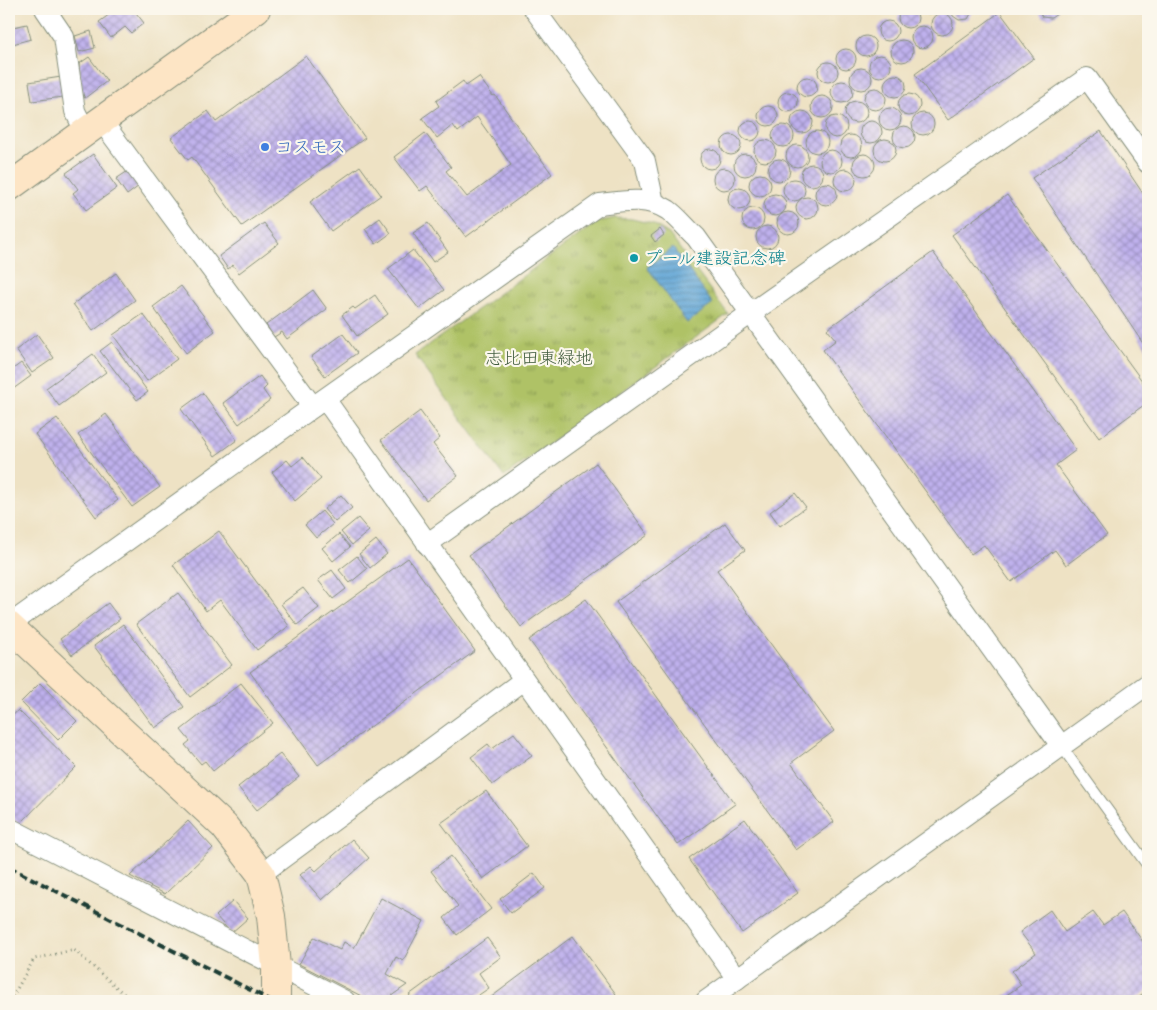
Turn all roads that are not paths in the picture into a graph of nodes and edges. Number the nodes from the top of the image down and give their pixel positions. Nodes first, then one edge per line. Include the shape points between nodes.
1 (46, 9) edge
2 (534, 9) edge
3 (252, 10) edge
4 (93, 126) junction
5 (1148, 163) edge
6 (9, 186) edge
7 (654, 203) junction
8 (751, 313) junction
9 (319, 403) junction
10 (427, 544) junction
11 (9, 626) edge
12 (524, 680) junction
13 (1148, 684) edge
14 (1062, 747) junction
15 (9, 828) edge
16 (1148, 866) edge
17 (261, 874) junction
18 (276, 966) junction
19 (737, 979) junction
20 (276, 1001) edge
21 (346, 1001) edge
22 (706, 1001) edge

1 - 4 street via 64,37 75,111
2 - 7 street via 645,161
3 - 4 street
4 - 6 street
4 - 9 street
5 - 8 street via 1087,78
7 - 8 street via 669,211 696,237
7 - 9 street via 628,200 600,204
8 - 10 street
8 - 14 street
9 - 10 street
9 - 11 street
10 - 12 street
11 - 17 street via 224,826
12 - 17 street
12 - 19 street
13 - 14 street
14 - 16 lane
14 - 19 street
15 - 18 street
17 - 18 street via 271,916
18 - 20 street
18 - 21 street
19 - 22 street

